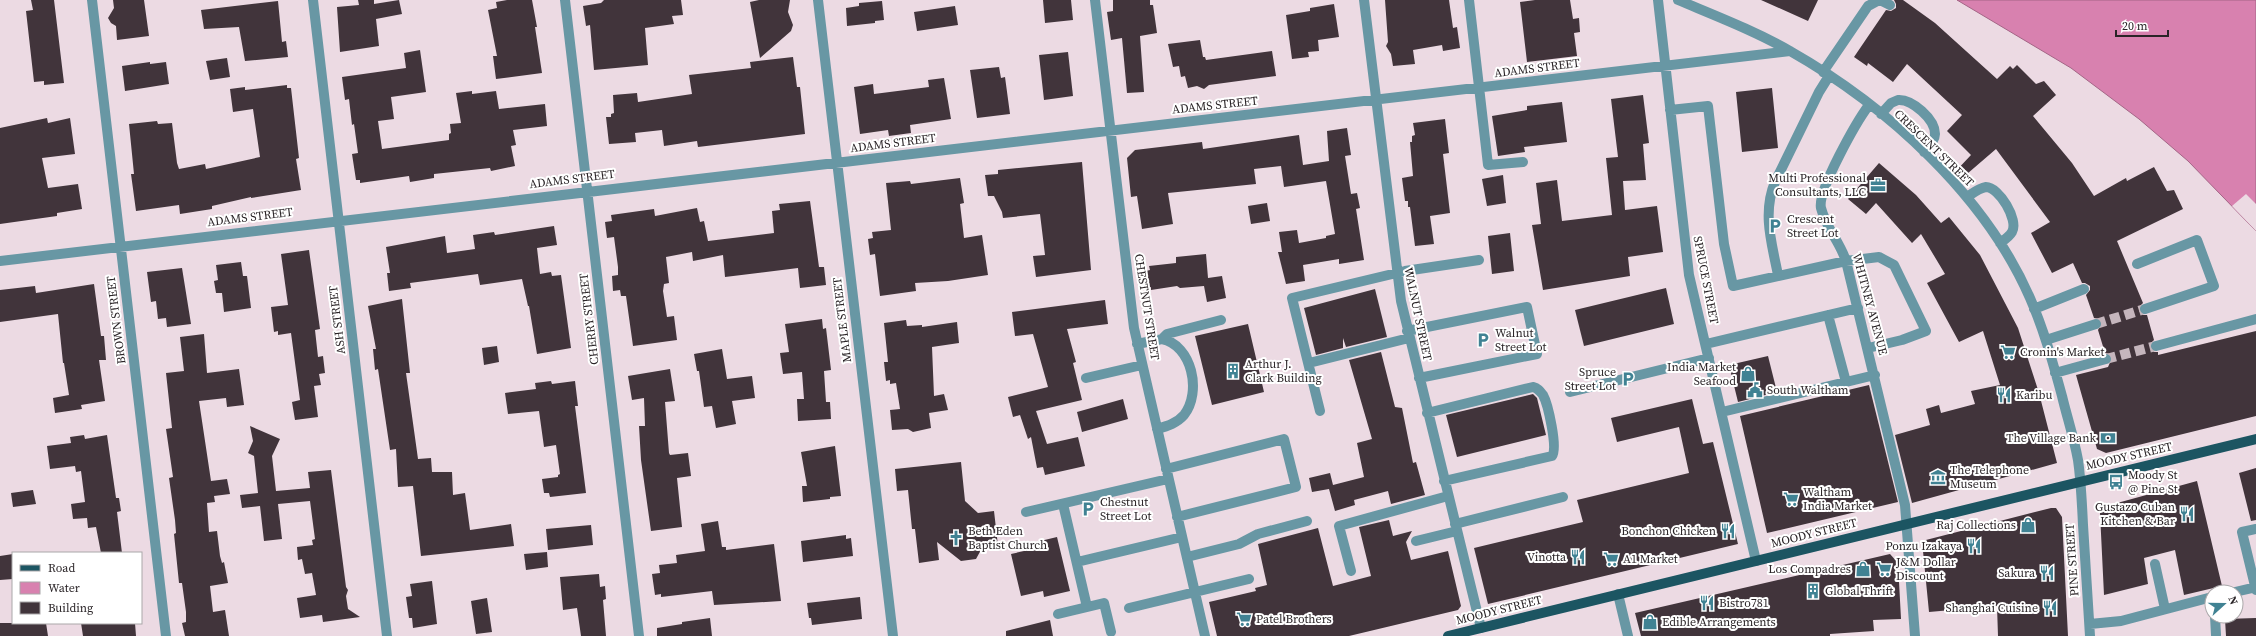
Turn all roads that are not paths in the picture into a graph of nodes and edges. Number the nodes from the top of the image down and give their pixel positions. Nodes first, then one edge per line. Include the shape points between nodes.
1 (92, 0) edge
2 (313, 0) edge
3 (565, 0) edge
4 (818, 0) edge
5 (1095, 0) edge
6 (1364, 0) edge
7 (1469, 0) edge
8 (1658, 0) edge
9 (1678, 0) edge
10 (1883, 2) edge
11 (1790, 51) junction
12 (1666, 66) junction
13 (1826, 74) junction
14 (1479, 88) junction
15 (1376, 100) junction
16 (1869, 105) junction
17 (1670, 110) junction
18 (1881, 114) junction
19 (1110, 130) junction
20 (1924, 152) junction
21 (1523, 162) dead end
22 (837, 163) junction
23 (587, 190) junction
24 (1967, 198) junction
25 (338, 219) junction
26 (2000, 243) junction
27 (120, 246) junction
28 (0, 260) edge
29 (1479, 260) dead end
30 (1846, 261) junction
31 (2137, 264) dead end
32 (1396, 273) junction
33 (1778, 275) junction
34 (2084, 289) dead end
35 (1858, 308) junction
36 (2034, 309) junction
37 (2145, 309) tunnel mouth
38 (1828, 315) junction
39 (2256, 319) edge
40 (1221, 320) dead end
41 (2096, 324) tunnel mouth
42 (1408, 334) junction
43 (1162, 339) junction
44 (2046, 340) junction
45 (1137, 344) junction
46 (1706, 344) junction
47 (2156, 346) tunnel mouth
48 (1868, 348) junction
49 (1709, 358) junction
50 (2106, 359) tunnel mouth
51 (1309, 363) junction
52 (1142, 365) junction
53 (2056, 373) junction
54 (1875, 374) junction
55 (1086, 378) dead end
56 (1419, 378) junction
57 (1846, 382) junction
58 (1570, 392) dead end
59 (1320, 411) dead end
60 (1722, 412) junction
61 (1427, 413) junction
62 (1157, 429) junction
63 (2256, 439) edge
64 (1167, 474) junction
65 (1444, 481) junction
66 (2080, 481) junction
67 (1448, 496) junction
68 (1563, 497) dead end
69 (1063, 504) junction
70 (1026, 512) dead end
71 (1177, 517) junction
72 (1307, 521) dead end
73 (1907, 524) junction
74 (1456, 528) junction
75 (2256, 529) edge
76 (1182, 537) junction
77 (1416, 541) dead end
78 (1186, 557) junction
79 (1756, 561) junction
80 (1077, 562) junction
81 (2155, 564) dead end
82 (1351, 571) dead end
83 (1249, 579) dead end
84 (2256, 588) edge
85 (2244, 590) edge
86 (1195, 592) junction
87 (1618, 594) junction
88 (2204, 600) edge
89 (1087, 607) junction
90 (1129, 608) dead end
91 (2165, 609) junction
92 (1058, 614) dead end
93 (2090, 624) junction
94 (2215, 624) edge
95 (1481, 628) junction
96 (1111, 632) dead end
97 (2216, 635) dead end
98 (166, 636) edge
99 (387, 636) edge
100 (639, 636) edge
101 (893, 636) edge
102 (1205, 636) edge
103 (1448, 636) edge
104 (1628, 636) edge
105 (1915, 636) edge
106 (2090, 636) edge

1 - 27 street, BROWN STREET
2 - 25 street, ASH STREET
3 - 23 street, CHERRY STREET
4 - 22 street, MAPLE STREET
5 - 19 street, CHESTNUT STREET
6 - 15 street, WALNUT STREET
7 - 14 street
8 - 12 street, SPRUCE STREET
9 - 11 street, CRESCENT STREET via 1749,30
10 - 13 street via 1868,6
11 - 12 street, ADAMS STREET
11 - 13 street, CRESCENT STREET
12 - 14 street, ADAMS STREET
12 - 17 street, SPRUCE STREET
13 - 16 street, CRESCENT STREET
13 - 33 street via 1770,196 1768,225
14 - 15 street, ADAMS STREET
14 - 21 street via 1488,165
15 - 19 street, ADAMS STREET
15 - 32 street, WALNUT STREET
16 - 18 street, CRESCENT STREET
16 - 30 street, WHITNEY AVENUE via 1858,120 1830,174 1821,198 1821,208 1828,227
17 - 33 street via 1708,106 1724,244 1733,286
17 - 46 street, SPRUCE STREET via 1688,264
18 - 20 street, CRESCENT STREET
18 - 20 street via 1894,101 1902,100 1912,104 1931,121 1934,129 1933,140
19 - 22 street, ADAMS STREET
19 - 45 street, CHESTNUT STREET
20 - 24 street, CRESCENT STREET
22 - 23 street, ADAMS STREET
22 - 101 street, MAPLE STREET
23 - 25 street, ADAMS STREET
23 - 100 street, CHERRY STREET
24 - 26 street, CRESCENT STREET
24 - 26 street via 1986,187 1993,189 1998,195 2013,216 2014,225 2012,232
25 - 27 street, ADAMS STREET
25 - 99 street, ASH STREET
26 - 36 street, CRESCENT STREET via 2017,271
27 - 28 street, ADAMS STREET
27 - 98 street, BROWN STREET
29 - 32 street
30 - 33 street
30 - 35 street, WHITNEY AVENUE
30 - 48 street via 1879,257 1894,266 1926,331
31 - 37 street via 2197,240 2214,286
32 - 42 street, WALNUT STREET
32 - 51 street via 1292,298
34 - 36 street
35 - 38 street
35 - 48 street, WHITNEY AVENUE
36 - 44 street, CRESCENT STREET
38 - 46 street
38 - 57 street
39 - 47 street
40 - 43 street via 1167,334
41 - 44 street
42 - 51 street
42 - 56 street, WALNUT STREET
42 - 56 street via 1527,307 1537,354
43 - 45 street
43 - 62 street via 1176,346 1184,356 1191,373 1193,392 1184,415 1170,426
44 - 53 street, CRESCENT STREET
45 - 52 street, CHESTNUT STREET
46 - 49 street, SPRUCE STREET
48 - 54 street, WHITNEY AVENUE
49 - 58 street
49 - 60 street, SPRUCE STREET
50 - 53 street
51 - 59 street
52 - 55 street
52 - 62 street, CHESTNUT STREET
53 - 66 street, CRESCENT STREET via 2076,449
54 - 57 street
54 - 73 street, WHITNEY AVENUE via 1905,505
56 - 61 street, WALNUT STREET
57 - 60 street
60 - 79 street, SPRUCE STREET
61 - 65 street, WALNUT STREET
61 - 65 street via 1533,387 1538,388 1544,396 1555,444 1552,456
62 - 64 street, CHESTNUT STREET
63 - 66 main road, MOODY STREET
64 - 69 street
64 - 71 street, CHESTNUT STREET
64 - 71 street via 1284,439 1296,487
65 - 67 street, WALNUT STREET
66 - 73 main road, MOODY STREET
66 - 93 street, PINE STREET
67 - 74 street, WALNUT STREET
67 - 82 street via 1340,526
68 - 74 street
69 - 70 street
69 - 80 street
71 - 76 street, CHESTNUT STREET
72 - 78 street via 1258,534 1239,544
73 - 79 main road, MOODY STREET
73 - 105 street, WHITNEY AVENUE
74 - 77 street
74 - 95 street, WALNUT STREET
75 - 84 street via 2242,532
76 - 78 street, CHESTNUT STREET
76 - 80 street
78 - 86 street, CHESTNUT STREET
79 - 87 main road, MOODY STREET
80 - 89 street
81 - 91 street
83 - 86 street
84 - 85 street
86 - 90 street
86 - 102 street, CHESTNUT STREET
87 - 95 main road, MOODY STREET
87 - 104 street
88 - 91 street
89 - 92 street
89 - 96 street via 1104,603
91 - 93 street via 2116,622
93 - 106 street, PINE STREET
94 - 97 street
95 - 103 main road, MOODY STREET

